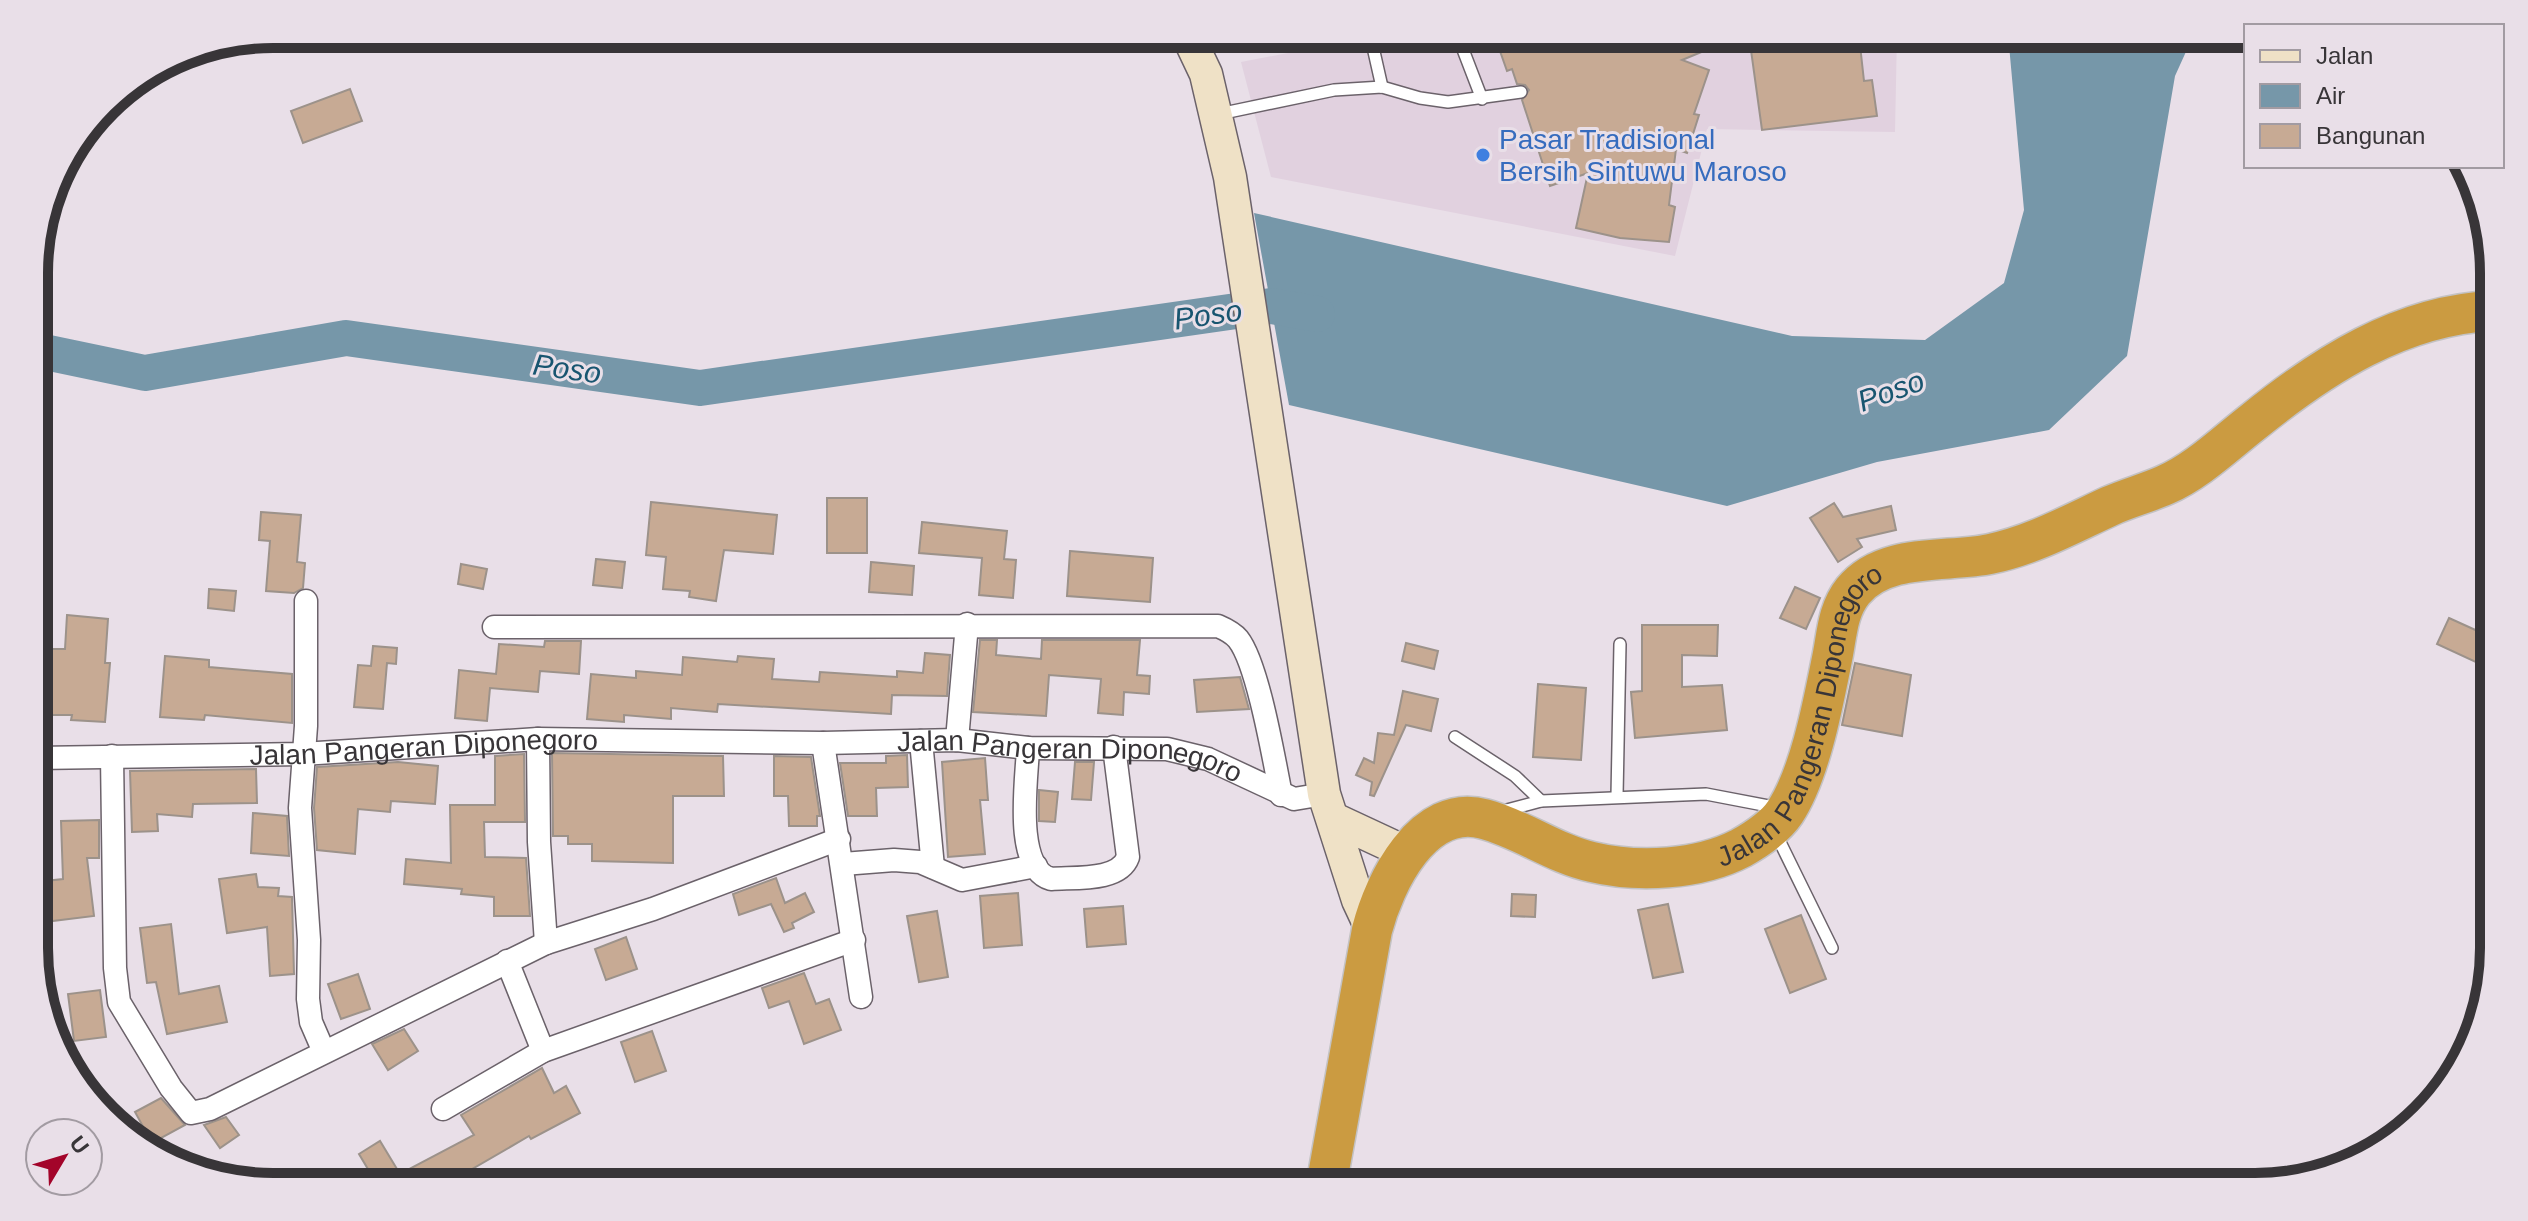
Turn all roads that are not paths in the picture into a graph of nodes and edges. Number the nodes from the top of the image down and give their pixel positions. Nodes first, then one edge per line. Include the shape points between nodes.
1 (1194, 48) edge
2 (1373, 48) edge
3 (1462, 48) edge
4 (1382, 87) junction
5 (1521, 92) dead end
6 (1482, 99) junction
7 (1215, 115) junction
8 (2480, 312) edge
9 (306, 601) dead end
10 (967, 624) junction
11 (494, 627) dead end
12 (1620, 644) dead end
13 (1455, 737) dead end
14 (538, 739) junction
15 (957, 740) junction
16 (921, 741) junction
17 (823, 743) junction
18 (1114, 747) junction
19 (1028, 748) junction
20 (302, 754) junction
21 (112, 756) junction
22 (48, 758) edge
23 (1281, 795) junction
24 (1617, 796) junction
25 (1541, 801) junction
26 (1329, 807) junction
27 (1479, 817) junction
28 (1780, 818) junction
29 (839, 839) junction
30 (1407, 853) junction
31 (843, 864) junction
32 (1036, 866) junction
33 (933, 867) junction
34 (1372, 930) junction
35 (854, 940) junction
36 (546, 943) junction
37 (1832, 948) dead end
38 (507, 961) junction
39 (861, 997) dead end
40 (543, 1051) junction
41 (324, 1052) junction
42 (443, 1109) dead end
43 (1329, 1173) edge

1 - 7 street
2 - 4 lane
3 - 6 lane
4 - 6 lane via 1434,100
4 - 7 lane via 1334,90
5 - 6 lane
7 - 26 street via 1230,177
8 - 28 highway, Jalan Pangeran Diponegoro via 2444,317 2376,340 2271,407 2168,484 2035,542 1989,554 1909,561 1868,579 1840,613 1808,757
9 - 20 street
10 - 11 street
10 - 15 street
10 - 23 street via 1184,623 1225,629 1243,647
12 - 24 lane
13 - 25 lane via 1515,776
14 - 17 street, Jalan Pangeran Diponegoro
14 - 20 street, Jalan Pangeran Diponegoro
14 - 36 street
15 - 16 street, Jalan Pangeran Diponegoro
15 - 19 street, Jalan Pangeran Diponegoro
16 - 17 street, Jalan Pangeran Diponegoro
16 - 33 street
17 - 29 street
18 - 19 street, Jalan Pangeran Diponegoro
18 - 23 street, Jalan Pangeran Diponegoro via 1167,749 1208,759
18 - 32 street via 1125,864 1113,873 1051,879
19 - 32 street via 1025,830
20 - 21 street, Jalan Pangeran Diponegoro
20 - 41 street via 308,999
21 - 22 street, Jalan Pangeran Diponegoro
21 - 41 street via 116,988 119,1002 183,1105 191,1113 210,1109
23 - 26 street, Jalan Pangeran Diponegoro
24 - 25 lane
24 - 28 lane via 1706,794
25 - 27 lane
26 - 30 street
26 - 34 street
27 - 28 highway, Jalan Pangeran Diponegoro via 1588,862 1616,867 1702,863 1740,848
27 - 30 highway via 1442,825
28 - 37 lane
29 - 31 street
29 - 36 street
30 - 34 highway via 1384,892
31 - 33 street via 894,860
31 - 35 street
32 - 33 street via 962,880
34 - 43 highway
35 - 39 street
35 - 40 street
36 - 38 street
38 - 40 street
38 - 41 street
40 - 42 street

